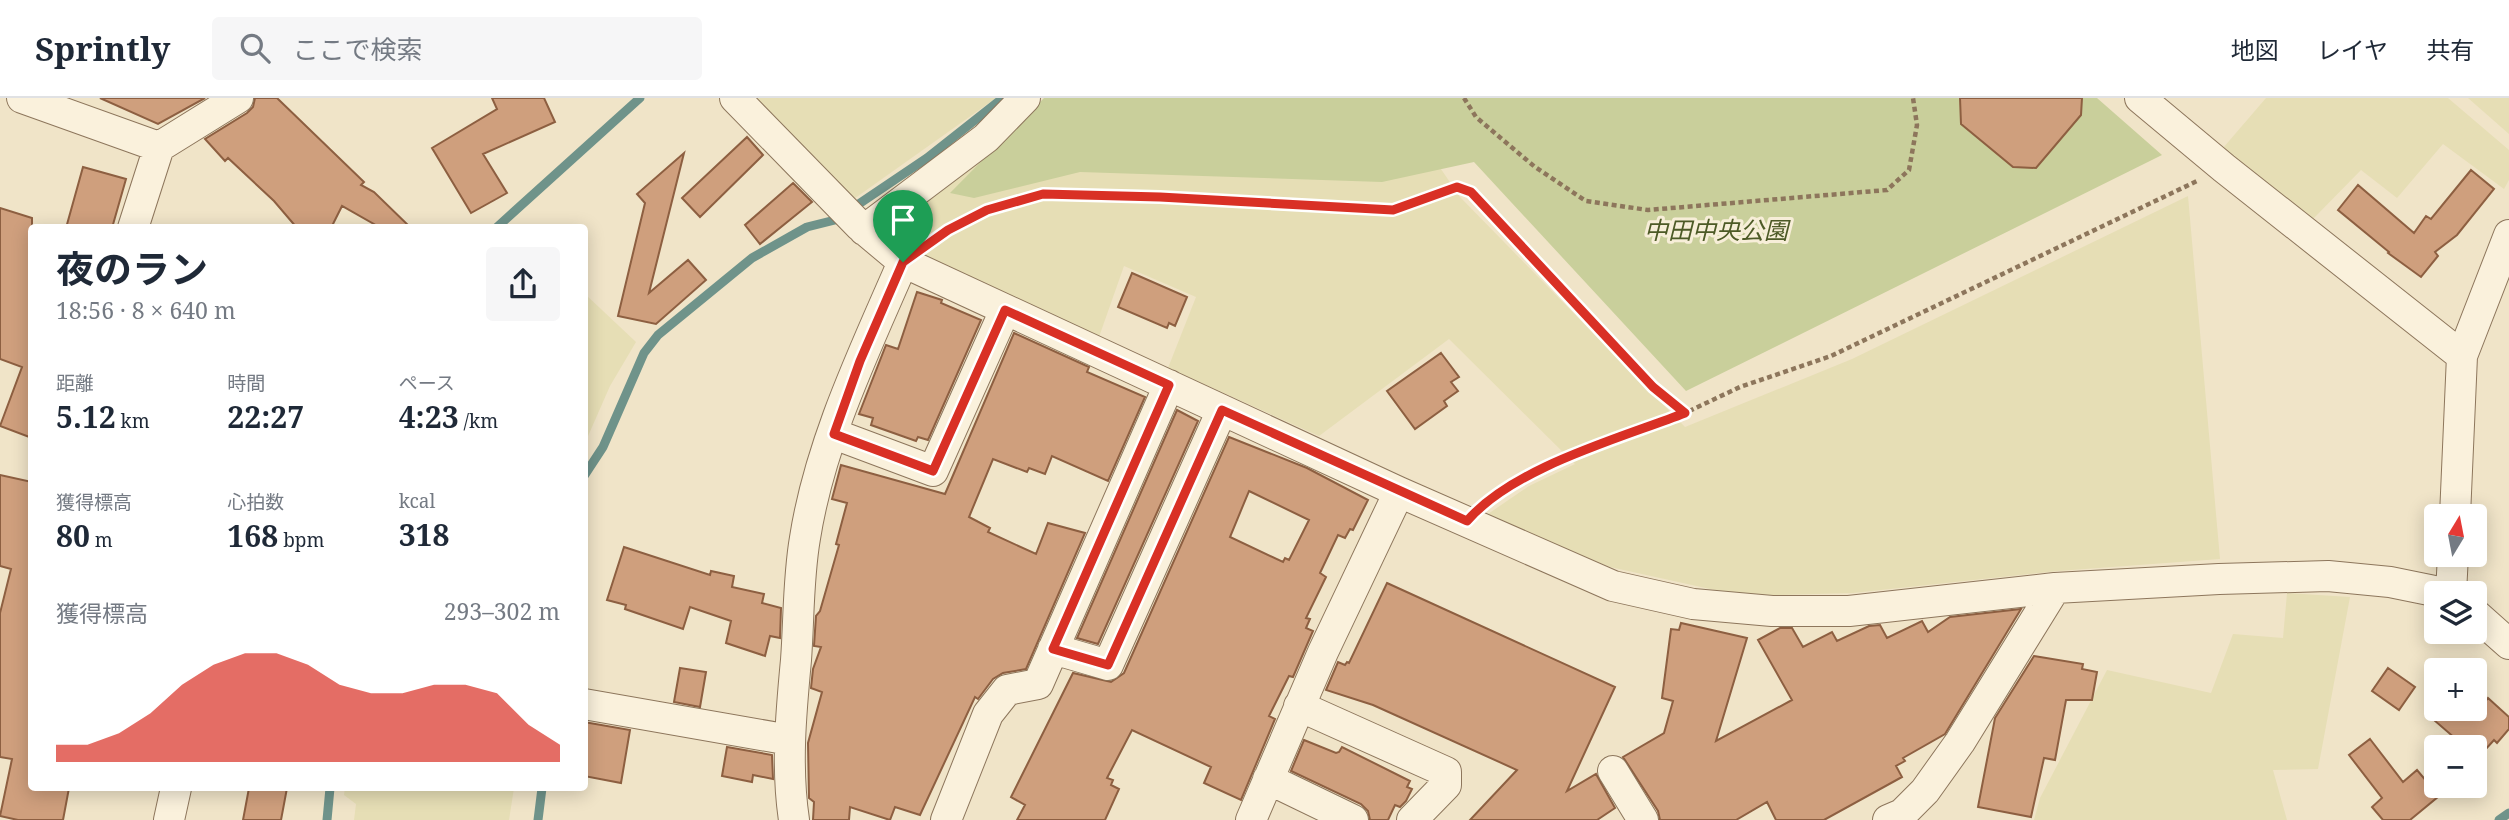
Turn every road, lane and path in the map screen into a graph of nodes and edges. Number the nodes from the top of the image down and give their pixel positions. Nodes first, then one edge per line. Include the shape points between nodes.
1 (22, 98) edge
2 (238, 98) edge
3 (735, 98) edge
4 (1026, 98) edge
5 (1464, 98) edge
6 (1913, 98) edge
7 (2140, 98) edge
8 (159, 147) junction
9 (2224, 168) junction
10 (134, 224) edge
11 (862, 228) junction
12 (2509, 235) edge
13 (903, 262) junction
14 (1005, 310) junction
15 (2462, 356) junction
16 (1169, 385) junction
17 (1222, 410) junction
18 (1685, 413) junction
19 (834, 434) junction
20 (1399, 492) junction
21 (2456, 504) edge
22 (1467, 521) junction
23 (2056, 588) junction
24 (2424, 589) edge
25 (2487, 625) edge
26 (2509, 644) edge
27 (1053, 649) junction
28 (588, 705) edge
29 (1299, 706) junction
30 (790, 740) junction
31 (1614, 771) dead end
32 (1268, 779) junction
33 (175, 791) edge
34 (169, 820) edge
35 (794, 820) edge
36 (946, 820) edge
37 (1251, 820) edge
38 (1353, 820) edge
39 (1412, 820) edge
40 (1643, 820) edge
41 (1888, 820) edge

1 - 8 street
2 - 8 street
3 - 11 street
4 - 11 street via 986,138
5 - 6 path via 1476,117 1535,167 1586,201 1648,210 1887,190 1909,170 1917,124
7 - 9 street
8 - 10 street
9 - 15 street
9 - 18 path via 1831,356 1740,387
11 - 13 street
12 - 15 street
13 - 14 street
13 - 18 path via 948,230 987,210 1043,194 1393,210 1457,187 1471,192 1653,387
13 - 19 street
14 - 16 street
14 - 19 street via 933,471
15 - 21 street
16 - 17 street
16 - 27 street
17 - 20 street
17 - 27 street via 1108,665
18 - 22 path via 1538,470 1479,507
19 - 30 street via 804,540
20 - 22 street
20 - 29 street
22 - 23 street via 1613,586 1693,604 1849,611
23 - 24 street via 2328,576
23 - 41 street via 1925,791 1902,814
25 - 26 street
27 - 36 street via 1038,684 1007,690 988,714
28 - 30 street
29 - 32 street
29 - 39 street via 1446,772 1446,785
30 - 35 street
31 - 40 street
32 - 37 street
32 - 38 street
33 - 34 street

